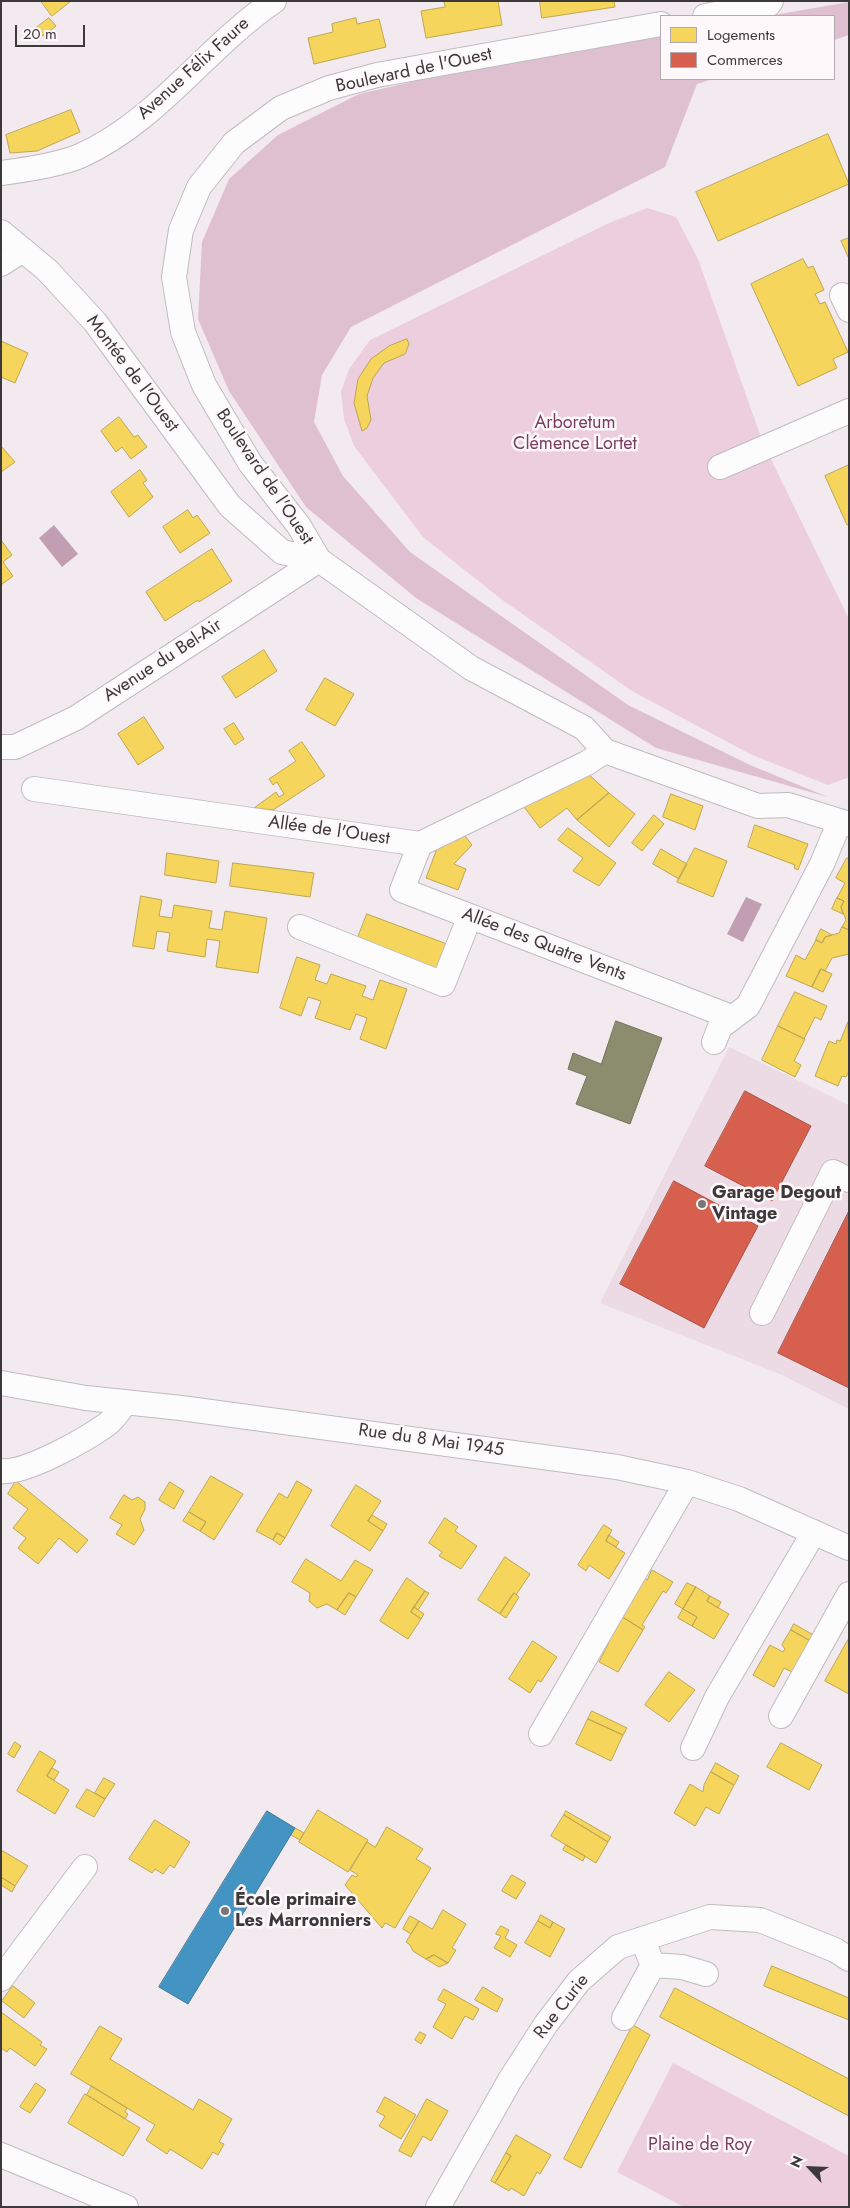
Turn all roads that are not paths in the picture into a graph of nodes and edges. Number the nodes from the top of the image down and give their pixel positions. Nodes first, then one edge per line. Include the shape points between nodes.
1 (274, 1) edge
2 (771, 1) edge
3 (710, 15) edge
4 (660, 24) edge
5 (1, 173) edge
6 (1, 232) edge
7 (23, 250) junction
8 (1, 264) edge
9 (849, 411) edge
10 (720, 467) dead end
11 (253, 526) junction
12 (299, 526) junction
13 (319, 560) junction
14 (1, 748) edge
15 (605, 751) junction
16 (34, 789) dead end
17 (845, 823) edge
18 (420, 844) junction
19 (470, 916) junction
20 (300, 927) dead end
21 (731, 1018) junction
22 (714, 1042) dead end
23 (849, 1180) edge
24 (762, 1313) dead end
25 (1, 1383) edge
26 (126, 1402) junction
27 (1, 1471) edge
28 (687, 1482) junction
29 (814, 1532) junction
30 (849, 1548) edge
31 (849, 1594) edge
32 (781, 1716) dead end
33 (541, 1734) dead end
34 (693, 1748) dead end
35 (84, 1867) dead end
36 (642, 1939) junction
37 (849, 1959) edge
38 (653, 1965) junction
39 (706, 1974) dead end
40 (1, 1979) edge
41 (624, 2018) dead end
42 (1, 2155) edge
43 (126, 2207) edge
44 (438, 2207) edge

1 - 5 street, Avenue Félix Faure via 249,18 164,100 122,132 79,156
2 - 3 street
4 - 12 street, Boulevard de l'Ouest via 377,75 329,88 281,108 234,143 199,187 181,230 174,277 183,332 204,385 250,463
6 - 7 street, Montée de l'Ouest
7 - 8 street
7 - 11 street, Montée de l'Ouest via 47,270 96,322 230,506
9 - 10 street
11 - 12 street
11 - 13 street, Montée de l'Ouest via 282,552
12 - 13 street, Boulevard de l'Ouest
13 - 14 street, Avenue du Bel-Air via 76,718 15,747
13 - 15 street, Boulevard de l'Ouest via 470,668 584,728
15 - 17 street, Boulevard de l'Ouest via 758,806 788,805
15 - 18 street via 587,763
16 - 18 street, Allée de l'Ouest
17 - 21 street via 748,1006
18 - 19 street, Allée des Quatre Vents via 402,890
19 - 20 street via 443,984
19 - 21 street, Allée des Quatre Vents
21 - 22 street via 720,1028
23 - 24 street via 833,1172
25 - 26 street, Rue du 8 Mai 1945
26 - 27 street via 108,1424 48,1458 11,1472
26 - 28 street, Rue du 8 Mai 1945 via 617,1467
28 - 29 street, Rue du 8 Mai 1945 via 739,1498
28 - 33 street
29 - 30 street, Rue du 8 Mai 1945
29 - 34 street via 717,1697
31 - 32 street
35 - 40 street
36 - 37 street, Rue Curie via 710,1917 760,1920 835,1950
36 - 38 street
36 - 44 street, Rue Curie via 618,1947 579,1981 546,2024 510,2080
38 - 39 street via 682,1967
38 - 41 street
42 - 43 street

